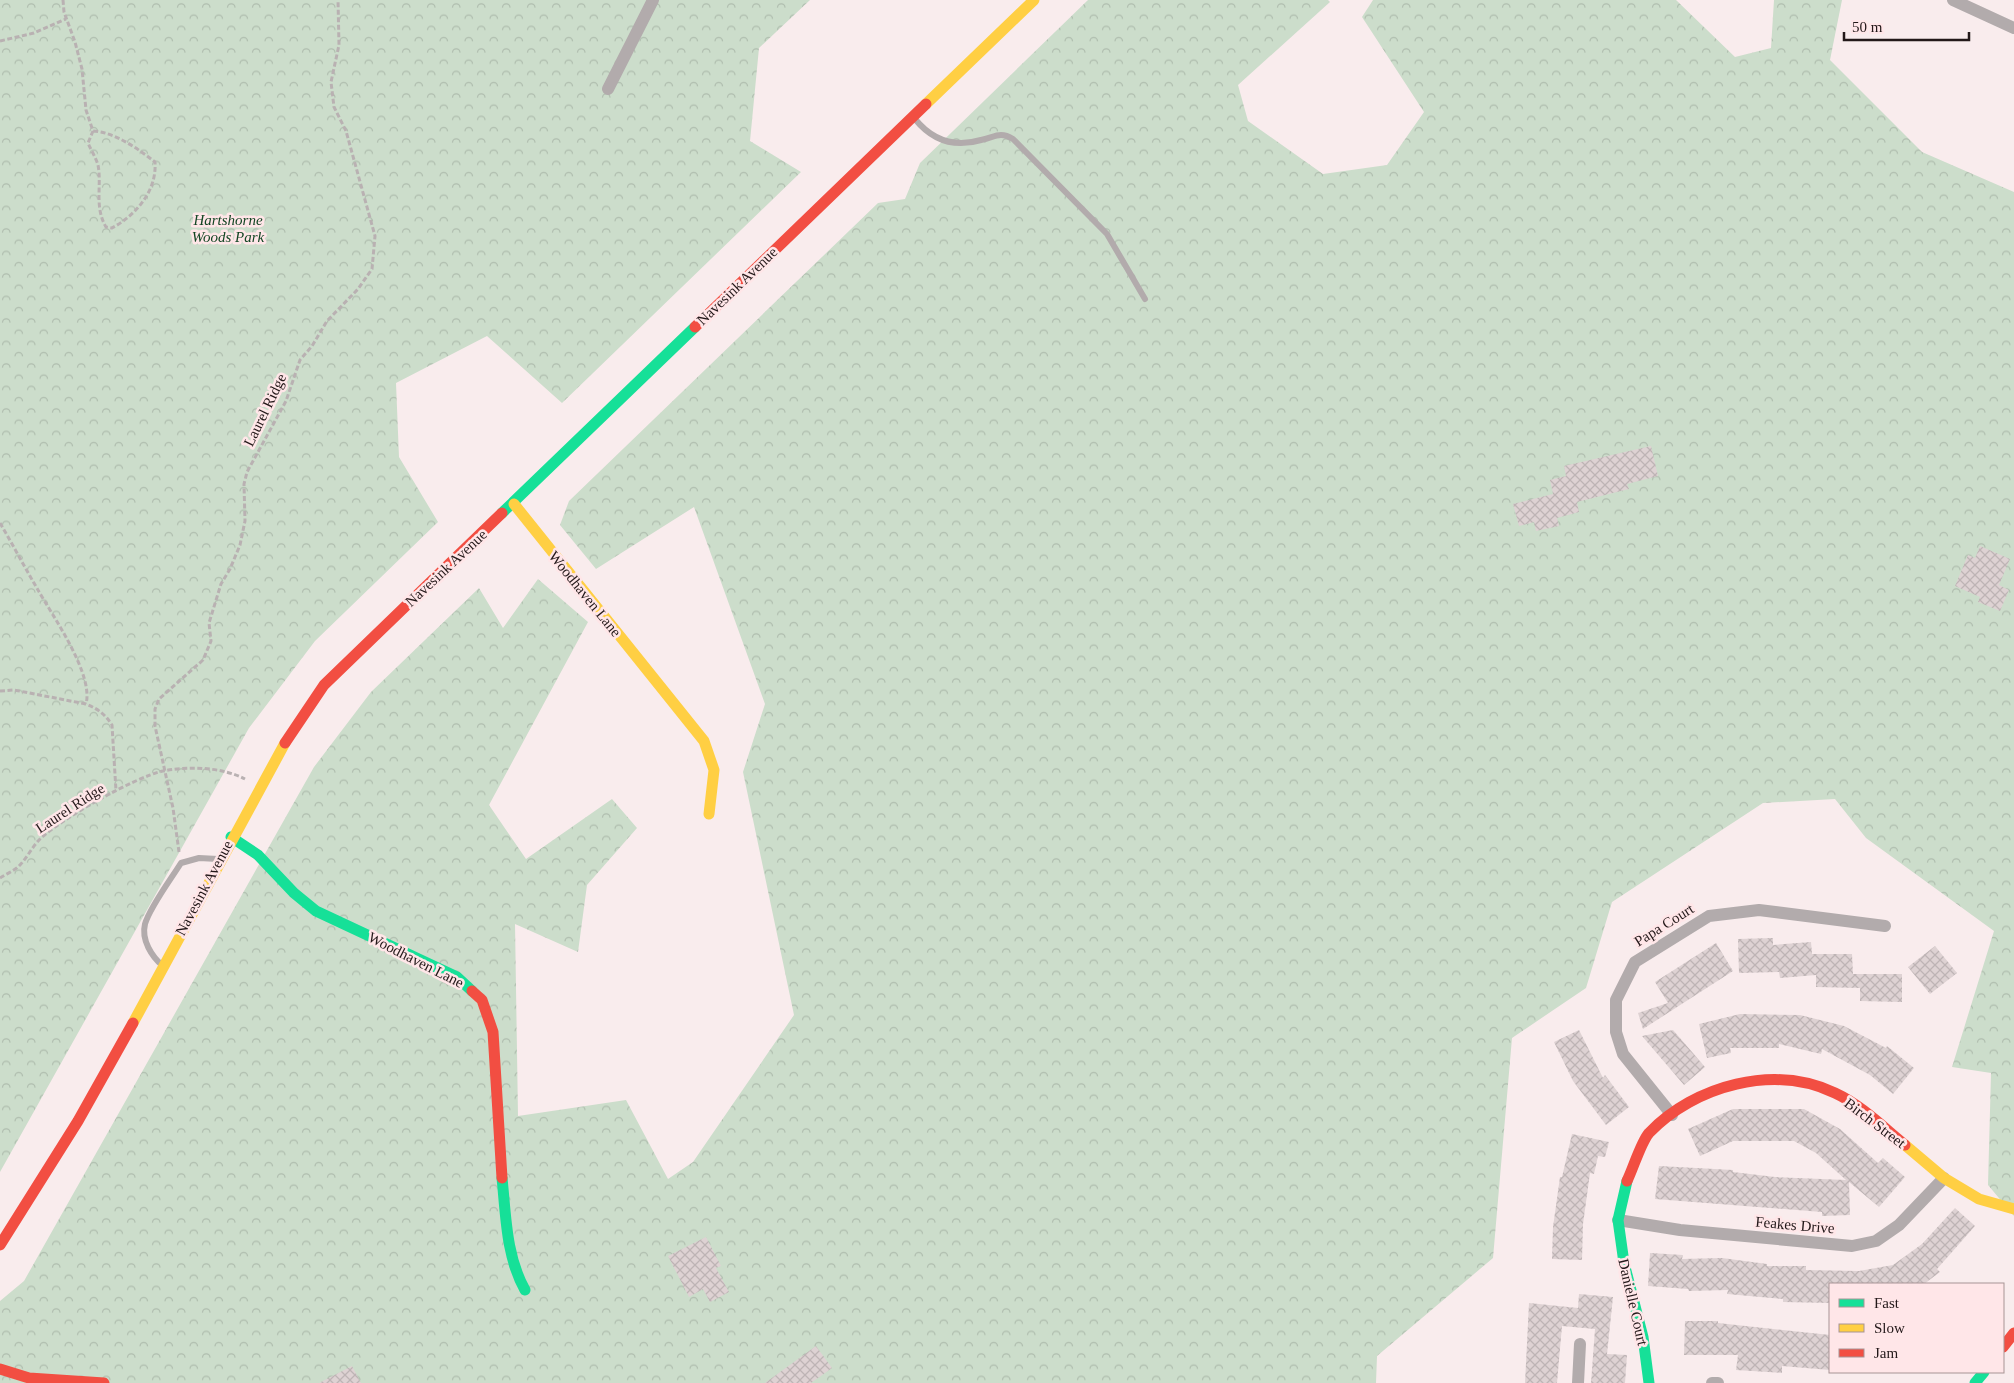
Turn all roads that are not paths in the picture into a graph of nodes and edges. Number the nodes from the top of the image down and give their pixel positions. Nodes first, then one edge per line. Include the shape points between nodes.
1 (653, 0) edge
2 (1034, 0) edge
3 (1953, 0) edge
4 (2014, 28) edge
5 (608, 89) dead end
6 (913, 117) junction
7 (1145, 299) dead end
8 (514, 504) junction
9 (710, 814) dead end
10 (231, 837) junction
11 (220, 860) junction
12 (1885, 926) dead end
13 (163, 966) junction
14 (1672, 1115) junction
15 (1944, 1178) junction
16 (2014, 1209) edge
17 (1618, 1220) junction
18 (0, 1245) edge
19 (525, 1290) dead end
20 (2014, 1333) edge
21 (1580, 1344) dead end
22 (2004, 1346) edge
23 (0, 1369) edge
24 (104, 1383) edge
25 (1578, 1383) edge
26 (1649, 1383) edge
27 (1712, 1383) edge
28 (1718, 1383) edge

1 - 5 street
2 - 6 main road, Navesink Avenue
3 - 4 street
6 - 7 lane via 932,137 950,141 981,140 1004,134 1013,139 1107,234
6 - 8 main road, Navesink Avenue
8 - 9 main road, Woodhaven Lane via 704,741 714,770
8 - 10 main road, Navesink Avenue via 324,685 290,732
10 - 11 main road, Navesink Avenue
10 - 19 main road, Woodhaven Lane via 258,855 316,911 457,977 482,1000 493,1032 509,1246 517,1276
11 - 13 main road, Navesink Avenue
11 - 13 lane via 199,858 181,863 145,925 146,941 153,958
12 - 14 street, Papa Court via 1759,910 1709,916 1635,962 1616,1000 1616,1032 1623,1054
13 - 18 main road, Navesink Avenue via 28,1204
14 - 15 main road, Birch Street via 1690,1100 1728,1085 1764,1080 1809,1084 1835,1093 1866,1112
14 - 17 main road, Birch Street via 1648,1134 1626,1182
15 - 16 main road, Birch Street via 1979,1199
15 - 17 street, Feakes Drive via 1899,1225 1876,1241 1852,1246 1680,1230
17 - 26 main road, Danielle Court via 1624,1263 1643,1337
20 - 22 main road
21 - 25 street
23 - 24 main road via 29,1378
27 - 28 street

